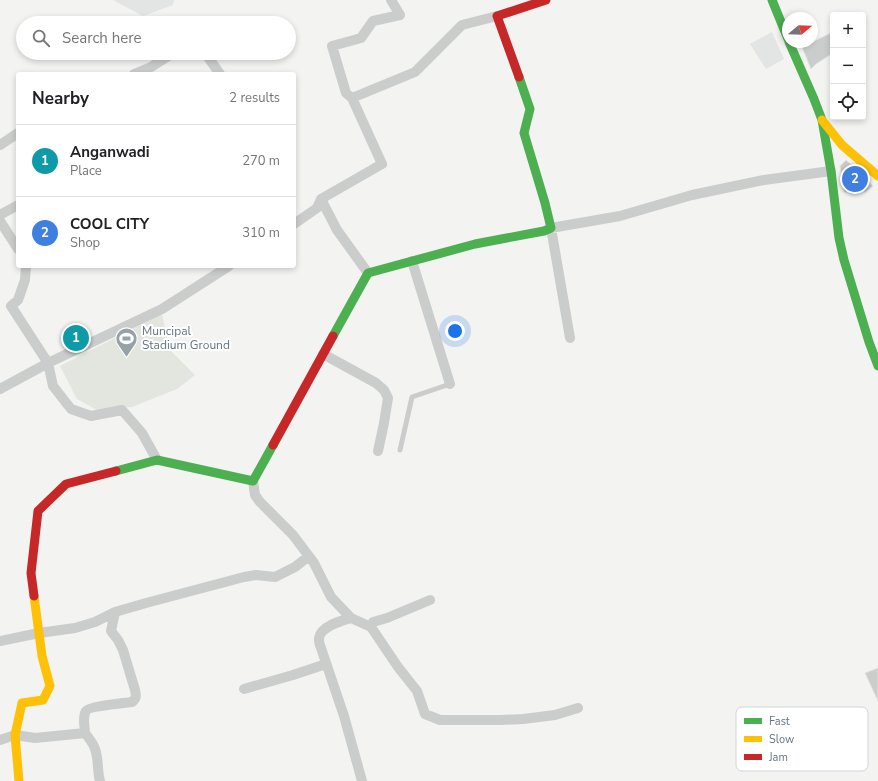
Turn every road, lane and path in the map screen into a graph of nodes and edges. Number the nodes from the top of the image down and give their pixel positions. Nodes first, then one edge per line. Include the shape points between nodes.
1 (391, 0) edge
2 (546, 0) edge
3 (772, 0) edge
4 (497, 16) junction
5 (782, 24) edge
6 (792, 48) edge
7 (162, 60) edge
8 (210, 60) edge
9 (138, 72) edge
10 (219, 72) edge
11 (352, 98) junction
12 (822, 120) junction
13 (16, 134) edge
14 (0, 146) edge
15 (831, 171) junction
16 (878, 176) edge
17 (321, 199) junction
18 (16, 206) edge
19 (0, 215) edge
20 (0, 221) edge
21 (296, 223) edge
22 (551, 228) junction
23 (16, 246) edge
24 (412, 261) junction
25 (26, 268) edge
26 (226, 268) edge
27 (368, 273) junction
28 (570, 338) dead end
29 (323, 354) junction
30 (48, 363) junction
31 (878, 366) edge
32 (450, 384) joint
33 (0, 389) edge
34 (378, 450) dead end
35 (400, 450) dead end
36 (157, 460) junction
37 (253, 481) junction
38 (309, 556) junction
39 (430, 600) dead end
40 (115, 612) junction
41 (351, 618) junction
42 (371, 627) junction
43 (39, 633) junction
44 (0, 641) edge
45 (326, 664) junction
46 (244, 689) dead end
47 (578, 708) dead end
48 (85, 733) junction
49 (15, 736) junction
50 (0, 740) edge
51 (19, 781) edge
52 (100, 781) edge
53 (362, 781) edge

1 - 11 street via 400,15 373,21 361,38 332,46 346,93
2 - 4 street
3 - 5 street
4 - 11 street via 462,25 415,72
4 - 22 street via 530,109 524,132
6 - 12 street
7 - 9 street
8 - 10 street
11 - 17 street via 382,164
12 - 15 street
12 - 16 street via 842,145
13 - 14 street
15 - 22 street via 764,180 699,193 620,216
15 - 31 street via 844,260
17 - 21 street via 317,208
17 - 27 street via 337,230
18 - 19 street
20 - 23 street
22 - 24 street
22 - 28 street
24 - 27 street
24 - 32 street
25 - 30 street via 25,280 18,300 11,306
26 - 30 street via 162,309
27 - 29 street
29 - 34 street via 384,390 388,398
29 - 37 street
30 - 33 street
30 - 36 street via 53,386 71,409 91,416 122,410 142,433
32 - 35 lane via 412,397
36 - 37 street
36 - 43 street via 66,484 38,512 31,573
37 - 38 street via 255,494 260,502 293,535
38 - 40 street via 276,577 244,577
38 - 41 street via 332,597
39 - 42 street via 373,622
40 - 43 street via 75,628
40 - 48 street via 111,631 123,650 136,699 132,702 88,709 84,718
41 - 42 street
41 - 45 street via 326,628 319,638
42 - 47 street via 417,691 425,714 440,720 523,719 555,715
43 - 44 street
43 - 49 street via 50,686 43,700 22,703
45 - 46 street
45 - 53 street
48 - 49 street via 35,738
48 - 52 street via 95,749
49 - 50 street
49 - 51 street

